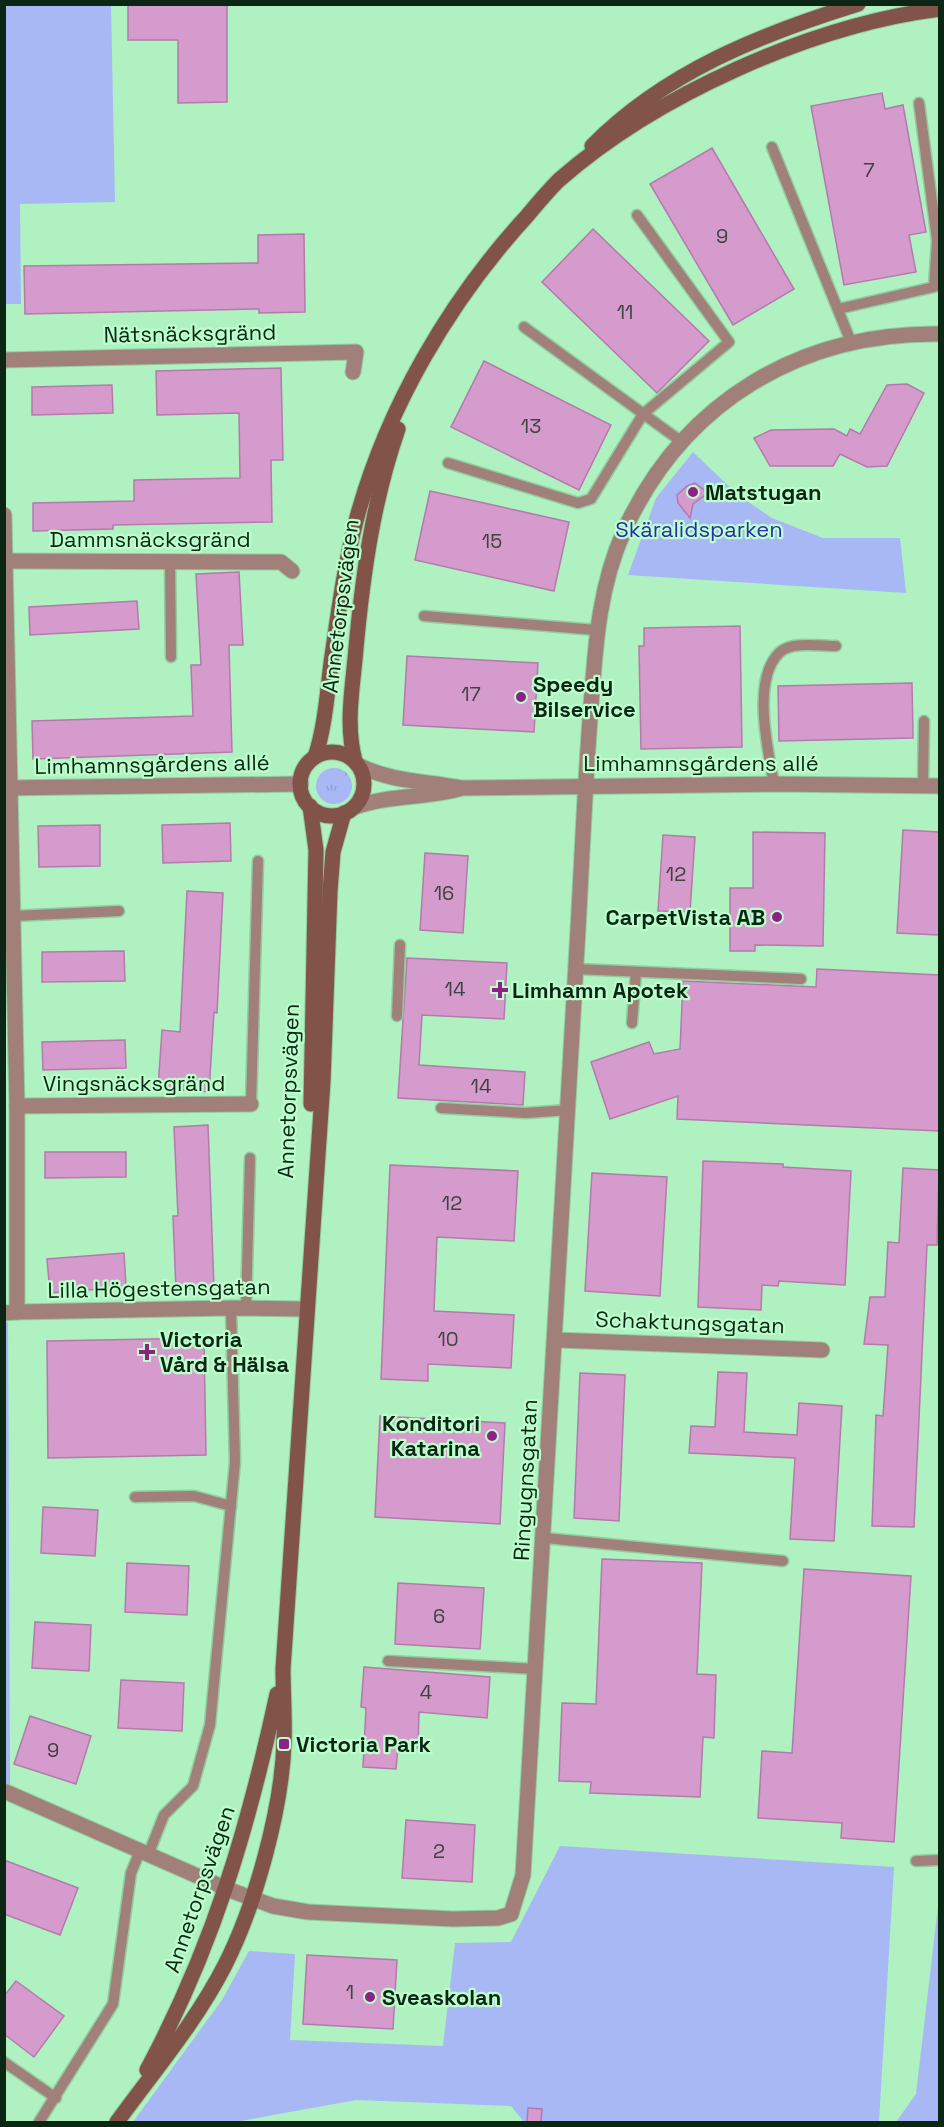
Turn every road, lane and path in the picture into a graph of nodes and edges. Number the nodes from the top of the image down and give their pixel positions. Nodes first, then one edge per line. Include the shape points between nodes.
1 (844, 4) edge
2 (858, 4) edge
3 (935, 10) edge
4 (827, 14) junction
5 (919, 103) dead end
6 (772, 147) dead end
7 (559, 181) junction
8 (637, 215) dead end
9 (838, 309) junction
10 (524, 327) dead end
11 (939, 334) edge
12 (851, 342) junction
13 (427, 357) junction
14 (4, 360) edge
15 (353, 372) dead end
16 (643, 414) junction
17 (682, 442) junction
18 (448, 463) dead end
19 (4, 515) edge
20 (5, 561) edge
21 (170, 562) junction
22 (292, 571) dead end
23 (424, 616) dead end
24 (596, 630) junction
25 (836, 646) dead end
26 (171, 657) dead end
27 (924, 721) dead end
28 (315, 758) junction
29 (356, 763) junction
30 (301, 784) junction
31 (774, 784) junction
32 (923, 786) junction
33 (939, 786) edge
34 (585, 787) junction
35 (7, 788) edge
36 (462, 788) junction
37 (310, 806) junction
38 (350, 810) junction
39 (258, 861) dead end
40 (119, 911) dead end
41 (13, 916) junction
42 (400, 945) dead end
43 (576, 969) junction
44 (636, 972) junction
45 (801, 979) dead end
46 (397, 1016) dead end
47 (632, 1023) dead end
48 (10, 1029) edge
49 (251, 1104) joint
50 (17, 1106) junction
51 (441, 1108) dead end
52 (568, 1110) junction
53 (250, 1158) dead end
54 (238, 1308) junction
55 (302, 1309) junction
56 (11, 1313) edge
57 (555, 1340) junction
58 (822, 1350) dead end
59 (305, 1377) junction
60 (135, 1497) dead end
61 (231, 1506) junction
62 (545, 1538) junction
63 (783, 1561) dead end
64 (388, 1661) dead end
65 (283, 1669) junction
66 (537, 1669) junction
67 (4, 1791) edge
68 (144, 1853) junction
69 (939, 1860) edge
70 (916, 1861) dead end
71 (227, 1890) junction
72 (253, 1899) junction
73 (4, 2062) edge
74 (56, 2098) junction
75 (121, 2117) edge
76 (39, 2122) edge

1 - 4 main road
2 - 4 main road
3 - 7 main road, Annetorpsvägen via 822,38 713,78 657,110
4 - 7 main road via 746,43 681,77 619,119
5 - 9 lane via 938,240 934,287
6 - 9 lane
7 - 13 main road, Annetorpsvägen via 466,290
8 - 16 lane via 729,342
9 - 12 lane
10 - 16 lane
11 - 12 street, Ringugnsgatan via 894,334
12 - 17 street, Ringugnsgatan via 784,364 757,379 722,404
13 - 28 main road, Annetorpsvägen via 393,418 356,522 340,594 324,719
13 - 29 main road, Annetorpsvägen via 397,431 372,519 360,590 348,721
14 - 15 street, Nätsnäcksgränd via 356,352
16 - 17 lane
16 - 18 lane via 591,499 579,503
17 - 24 street, Ringugnsgatan via 653,481 625,530 612,563
19 - 20 street
20 - 21 street, Dammsnäcksgränd
20 - 35 street
21 - 22 street, Dammsnäcksgränd via 281,562
21 - 26 lane
23 - 24 lane
24 - 34 street, Ringugnsgatan
25 - 31 lane via 796,646 781,651 768,672 764,718
27 - 32 lane
28 - 29 main road via 339,753
28 - 30 main road, Annetorpsvägen via 306,766
29 - 36 street, Limhamnsgårdens allé via 378,775
29 - 38 main road, Annetorpsvägen via 364,784 362,796
30 - 35 street, Limhamnsgårdens allé
30 - 37 main road, Annetorpsvägen
31 - 32 street, Limhamnsgårdens allé
31 - 34 street, Limhamnsgårdens allé
32 - 33 street, Limhamnsgårdens allé
34 - 36 street, Limhamnsgårdens allé
34 - 43 street, Ringugnsgatan
35 - 41 street
36 - 38 street, Limhamnsgårdens allé via 436,795 377,800
37 - 38 main road via 326,815
37 - 55 main road, Annetorpsvägen via 316,857
38 - 59 main road, Annetorpsvägen via 333,852
39 - 49 lane
40 - 41 lane
41 - 48 street
42 - 46 lane
43 - 44 lane
43 - 52 street, Ringugnsgatan
44 - 45 lane
44 - 47 lane
48 - 50 street
49 - 50 street, Vingsnäcksgränd
50 - 56 street
51 - 52 lane via 525,1113
52 - 57 street, Ringugnsgatan
53 - 54 lane
54 - 55 street, Lilla Högestensgatan
54 - 56 street, Lilla Högestensgatan
54 - 61 lane
55 - 59 main road, Annetorpsvägen
57 - 58 street, Schaktungsgatan
57 - 62 street, Ringugnsgatan
59 - 65 main road, Annetorpsvägen
60 - 61 lane via 194,1496
61 - 68 lane via 210,1725 193,1786 164,1815
62 - 63 lane
62 - 66 street, Ringugnsgatan
64 - 66 lane
65 - 71 main road, Annetorpsvägen via 256,1790
65 - 72 main road, Annetorpsvägen via 277,1797
66 - 72 street, Ringugnsgatan via 523,1875 511,1914 453,1919 308,1912
67 - 68 street
68 - 71 street
68 - 74 lane via 131,1873 112,2004
69 - 70 lane
71 - 72 street
71 - 75 main road, Annetorpsvägen via 199,1965
72 - 75 main road, Annetorpsvägen via 218,1976 181,2037
73 - 74 lane
74 - 76 lane

